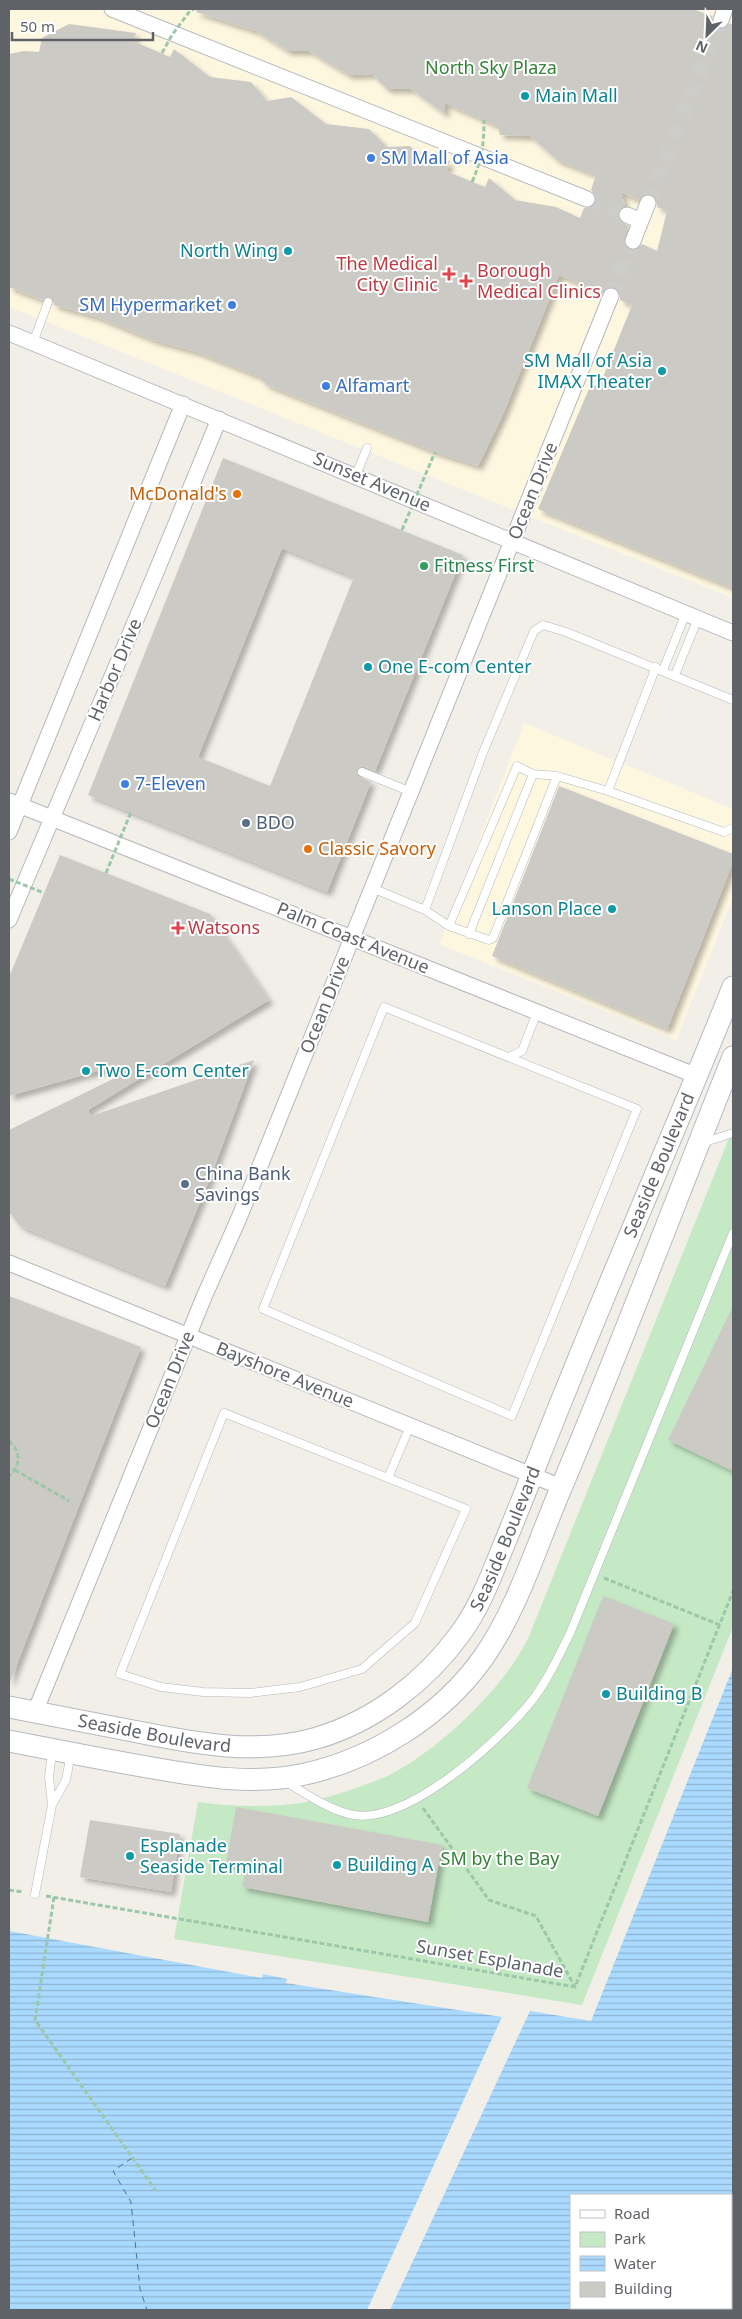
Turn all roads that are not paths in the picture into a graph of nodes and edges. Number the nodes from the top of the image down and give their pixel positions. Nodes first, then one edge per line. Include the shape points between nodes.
1 (112, 9) edge
2 (588, 199) tunnel mouth
3 (648, 203) tunnel mouth
4 (633, 241) tunnel mouth
5 (611, 296) tunnel mouth
6 (48, 302) dead end
7 (9, 333) edge
8 (33, 343) junction
9 (183, 404) junction
10 (219, 419) junction
11 (367, 448) dead end
12 (356, 475) junction
13 (514, 540) junction
14 (692, 615) junction
15 (733, 633) edge
16 (660, 669) junction
17 (675, 675) junction
18 (733, 700) edge
19 (362, 772) dead end
20 (533, 774) junction
21 (557, 776) junction
22 (608, 791) junction
23 (411, 792) junction
24 (14, 803) edge
25 (51, 818) junction
26 (733, 828) edge
27 (9, 832) edge
28 (372, 888) junction
29 (425, 910) junction
30 (9, 920) edge
31 (449, 926) junction
32 (469, 934) junction
33 (352, 938) junction
34 (733, 987) edge
35 (538, 1012) junction
36 (733, 1056) edge
37 (509, 1057) junction
38 (697, 1076) junction
39 (733, 1133) edge
40 (698, 1145) junction
41 (733, 1233) edge
42 (9, 1263) edge
43 (188, 1336) junction
44 (410, 1426) junction
45 (532, 1475) junction
46 (388, 1478) junction
47 (561, 1487) junction
48 (9, 1707) edge
49 (35, 1712) junction
50 (9, 1741) edge
51 (62, 1751) junction
52 (280, 1779) junction
53 (52, 1805) junction
54 (35, 1894) road end

1 - 2 street
3 - 4 street via 634,218
5 - 13 street, Ocean Drive
6 - 8 lane
7 - 8 street, Sunset Avenue
8 - 9 street, Sunset Avenue
9 - 10 street, Sunset Avenue
9 - 24 street, Harbor Drive
10 - 12 street, Sunset Avenue
10 - 25 street, Harbor Drive
11 - 12 lane
12 - 13 street, Sunset Avenue
13 - 14 street, Sunset Avenue
13 - 23 street, Ocean Drive
14 - 15 street, Sunset Avenue
14 - 16 lane
14 - 17 lane
16 - 17 lane
16 - 22 lane
16 - 29 lane via 543,625 534,631 484,750
17 - 18 lane
19 - 23 lane
20 - 21 lane
20 - 31 lane via 517,766
20 - 32 lane
21 - 22 lane
21 - 32 lane via 493,938 486,940
22 - 26 lane via 724,832
23 - 28 street, Ocean Drive
24 - 25 street, Palm Coast Avenue
24 - 27 street, Harbor Drive
25 - 30 street, Harbor Drive
25 - 33 street, Palm Coast Avenue
28 - 29 lane
28 - 33 street, Ocean Drive
29 - 31 lane
31 - 32 lane
33 - 35 street, Palm Coast Avenue
33 - 43 street, Ocean Drive
34 - 38 street, Seaside Boulevard
35 - 37 lane via 522,1051
35 - 38 street, Palm Coast Avenue
36 - 40 street, Seaside Boulevard
37 - 37 lane via 384,1007 263,1309 512,1416 637,1109
38 - 45 street, Seaside Boulevard
39 - 40 lane
40 - 47 street, Seaside Boulevard
41 - 52 lane via 595,1574 554,1667 534,1697 480,1754 450,1777 416,1799 376,1815 355,1815 336,1810
42 - 43 street, Bayshore Avenue
43 - 44 street, Bayshore Avenue
43 - 49 street, Ocean Drive
44 - 45 street, Bayshore Avenue
44 - 46 lane
45 - 47 street, Bayshore Avenue
45 - 49 street, Seaside Boulevard via 488,1583 461,1633 427,1673 386,1705 353,1724 316,1738 284,1745 239,1748 193,1743
46 - 46 lane via 224,1413 120,1674 161,1687 250,1693 300,1686 362,1669 415,1623 466,1509
47 - 52 street, Seaside Boulevard via 501,1629 482,1659 454,1691 409,1728 369,1751 326,1769
48 - 49 street, Seaside Boulevard
50 - 51 street, Seaside Boulevard
51 - 52 street, Seaside Boulevard via 223,1779
51 - 53 lane via 49,1777
51 - 53 lane via 66,1780
53 - 54 lane

